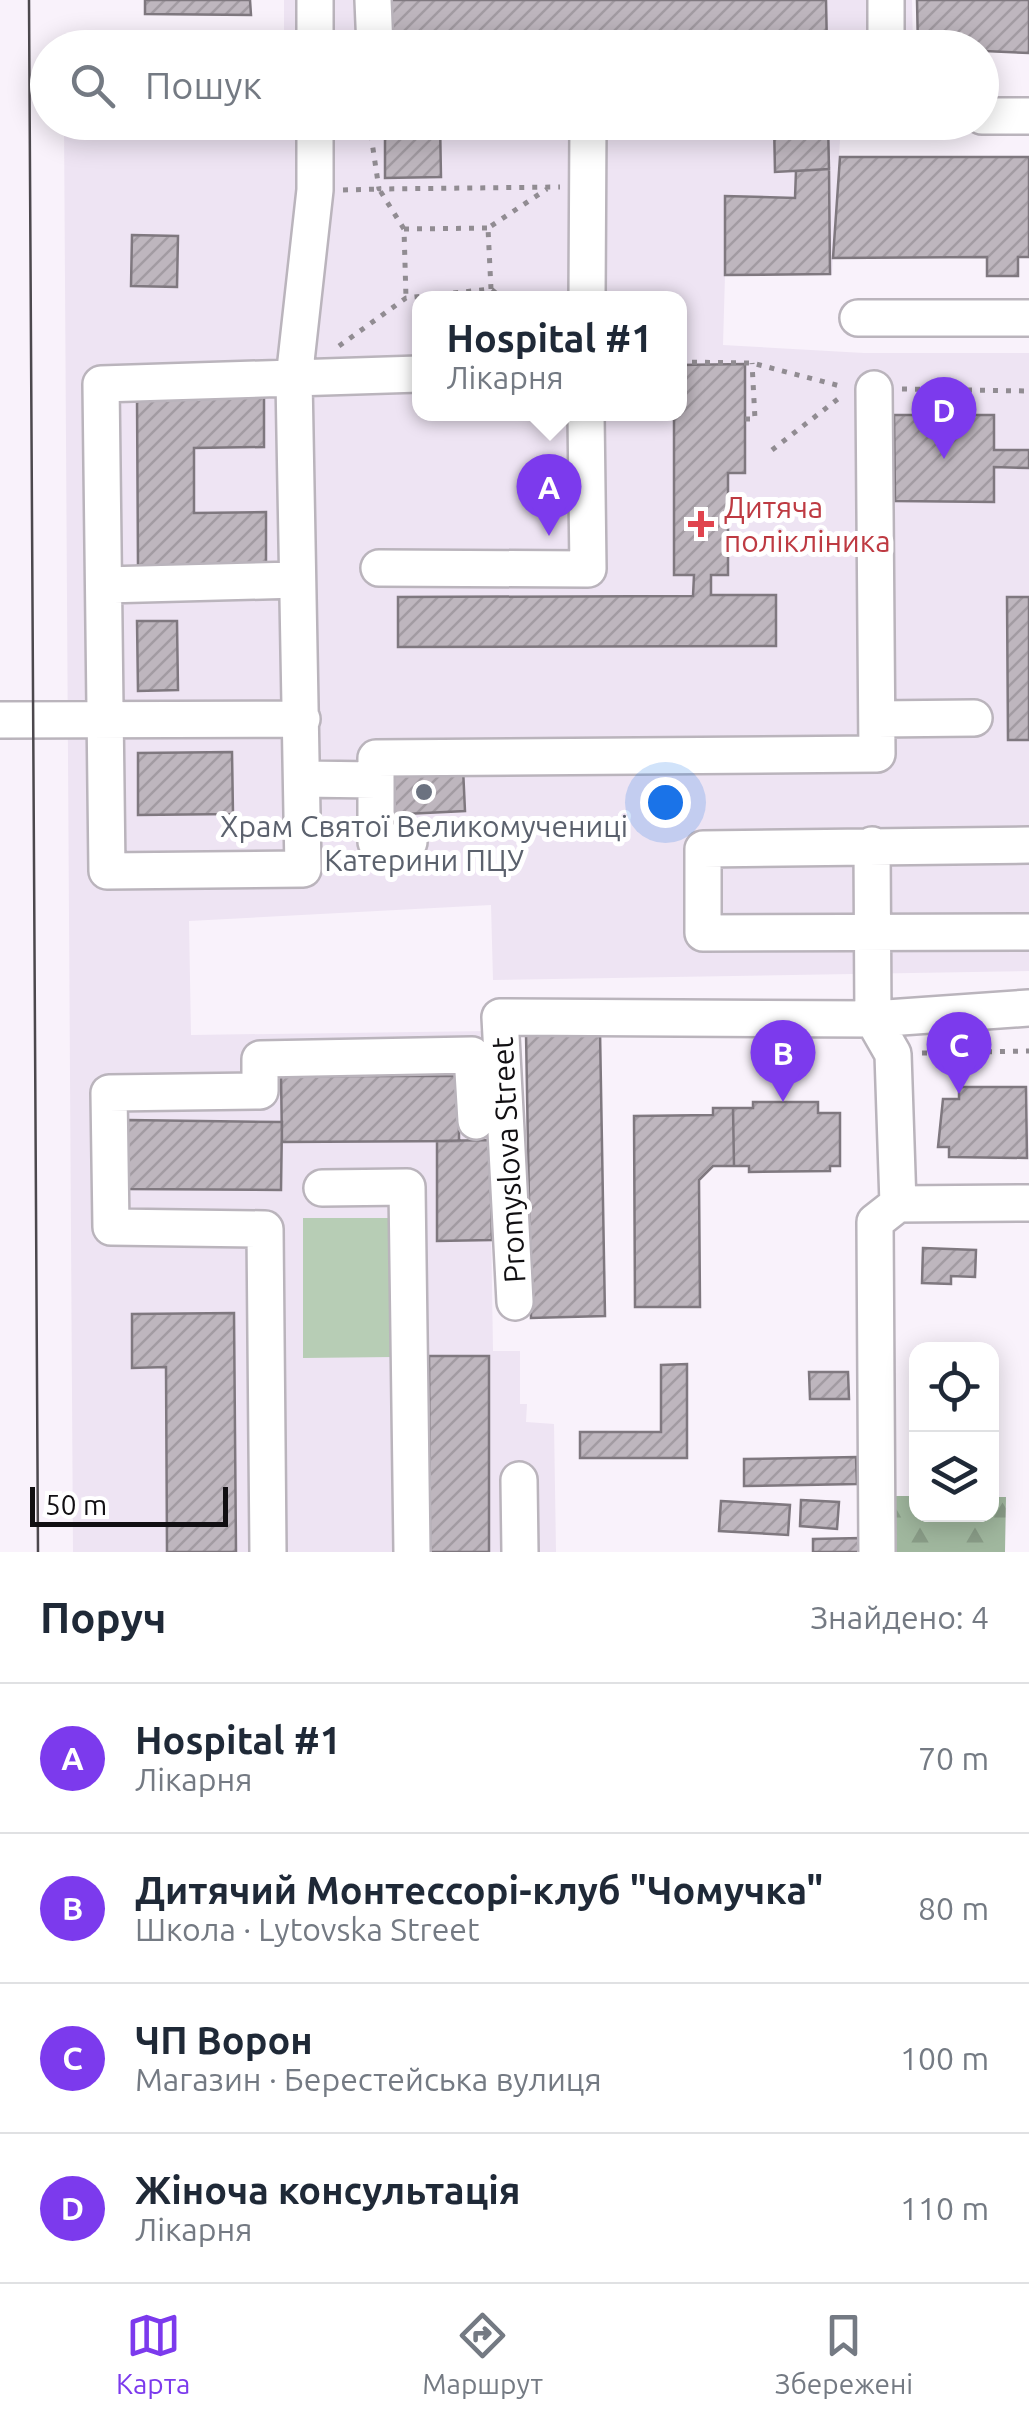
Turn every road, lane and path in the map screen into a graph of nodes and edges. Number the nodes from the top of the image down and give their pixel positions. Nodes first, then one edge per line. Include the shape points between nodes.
1 (315, 0) edge
2 (374, 0) edge
3 (315, 30) edge
4 (375, 30) edge
5 (999, 116) edge
6 (1029, 116) edge
7 (315, 140) edge
8 (372, 140) edge
9 (588, 140) edge
10 (588, 187) junction
11 (550, 188) junction
12 (315, 190) junction
13 (379, 190) junction
14 (404, 228) junction
15 (488, 228) junction
16 (491, 290) joint
17 (480, 291) edge
18 (586, 291) edge
19 (412, 297) edge
20 (406, 298) junction
21 (858, 318) dead end
22 (1029, 318) edge
23 (687, 362) edge
24 (752, 363) junction
25 (412, 374) edge
26 (294, 379) junction
27 (863, 389) joint
28 (746, 419) dead end
29 (586, 421) edge
30 (379, 568) dead end
31 (297, 580) junction
32 (105, 586) junction
33 (302, 718) junction
34 (974, 718) dead end
35 (106, 719) junction
36 (877, 719) junction
37 (0, 720) edge
38 (302, 778) junction
39 (376, 780) junction
40 (409, 842) dead end
41 (872, 845) junction
42 (1029, 845) edge
43 (1029, 932) edge
44 (873, 934) junction
45 (1029, 1008) edge
46 (873, 1019) junction
47 (1029, 1051) edge
48 (892, 1054) junction
49 (476, 1120) dead end
50 (322, 1188) dead end
51 (1029, 1203) edge
52 (898, 1204) junction
53 (515, 1302) dead end
54 (518, 1480) dead end
55 (268, 1552) edge
56 (412, 1552) edge
57 (520, 1552) edge
58 (877, 1552) edge

1 - 3 street
2 - 4 street
5 - 6 street
7 - 12 street
8 - 13 path
9 - 10 street
10 - 11 path
10 - 18 street
11 - 13 path
11 - 15 path
12 - 13 path
12 - 26 street
13 - 14 path
14 - 15 path
14 - 20 path
15 - 16 path
16 - 17 path
19 - 20 path
20 - 26 path
21 - 22 street
23 - 24 path
24 - 27 path
24 - 28 path via 755,419
25 - 26 street
26 - 31 street
26 - 32 street via 101,384
27 - 36 street
29 - 30 street via 588,569
31 - 32 street
31 - 33 street
32 - 35 street
33 - 35 street
33 - 38 street
34 - 36 street
35 - 37 street
35 - 38 street via 108,871 303,869
36 - 39 street via 877,754 376,758
38 - 39 street
39 - 40 street via 376,842
41 - 42 street
41 - 44 street
41 - 44 street via 703,849 702,933
43 - 44 street
44 - 46 street
45 - 46 street
46 - 48 street
46 - 53 street, Promyslova Street via 500,1017
47 - 48 path
48 - 52 street
49 - 55 street via 472,1056 260,1059 260,1091 108,1093 111,1227 264,1228
50 - 56 street via 406,1187
51 - 52 street
52 - 58 street via 875,1222
54 - 57 street

